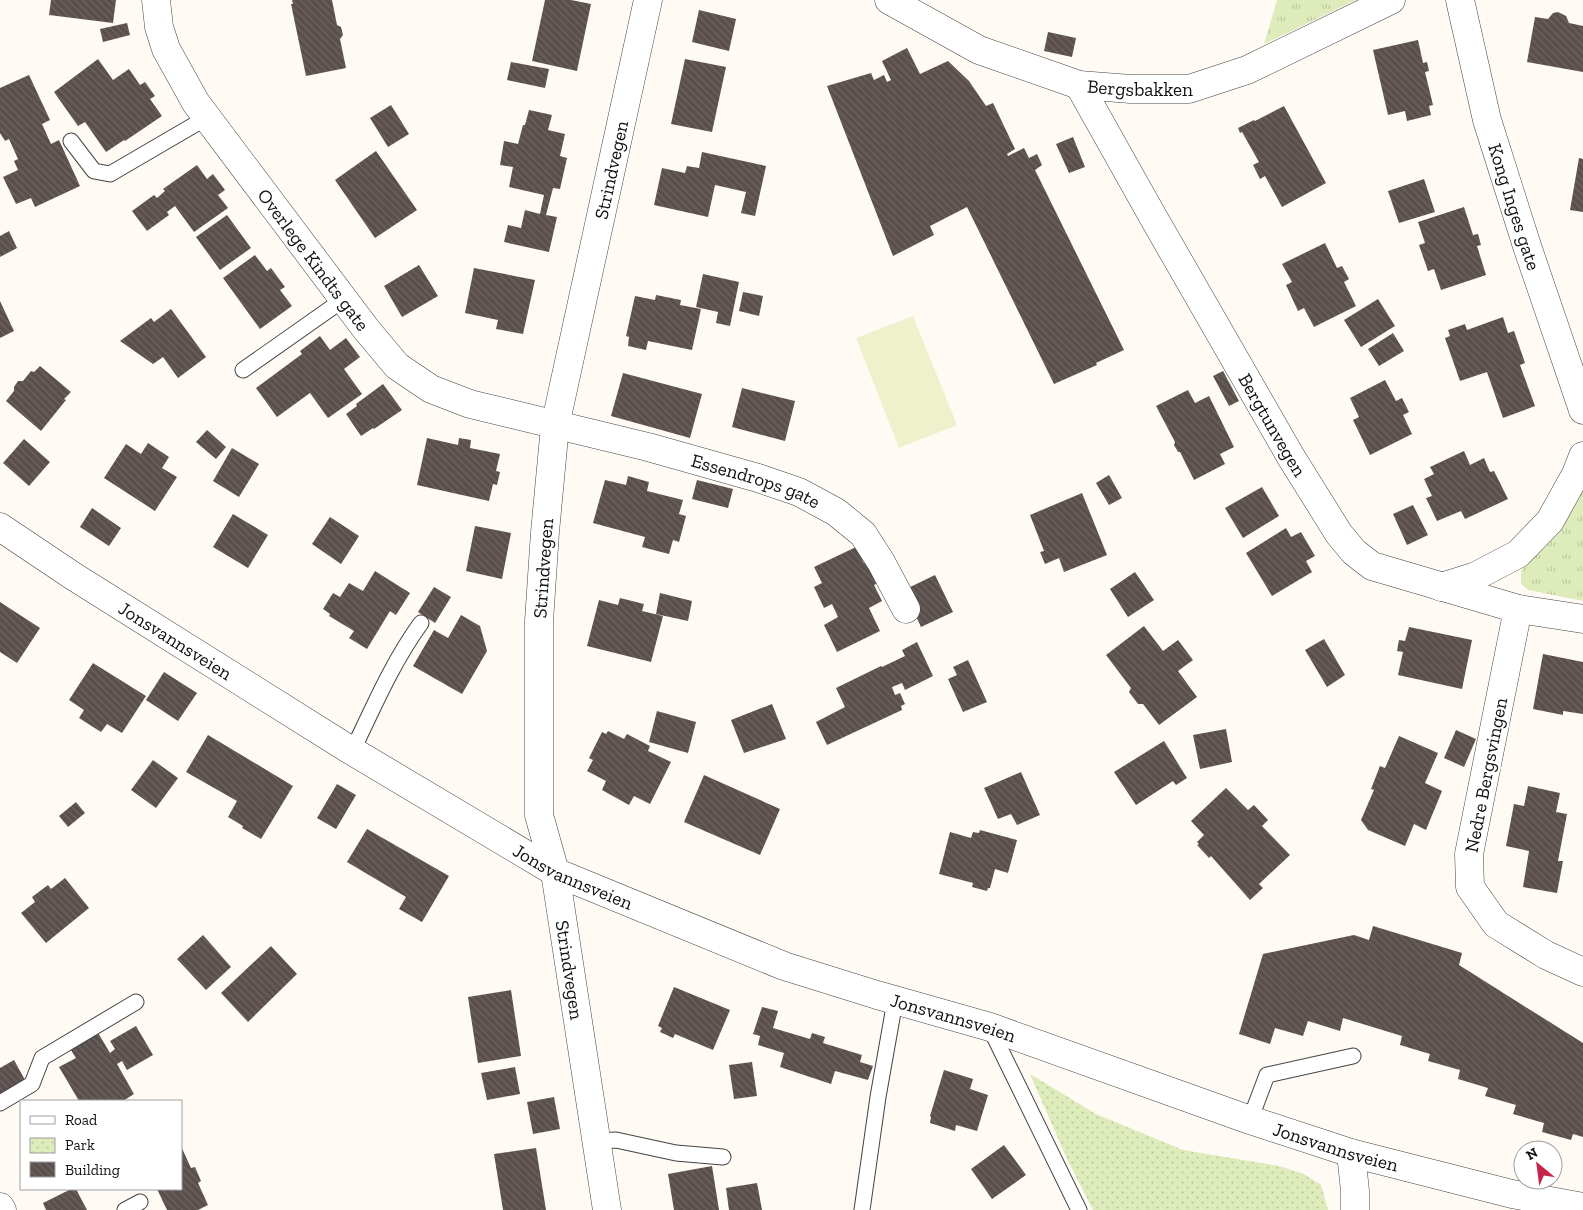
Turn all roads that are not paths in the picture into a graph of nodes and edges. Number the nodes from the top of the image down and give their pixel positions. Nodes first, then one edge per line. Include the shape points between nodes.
1 (156, 0) edge
2 (648, 0) edge
3 (889, 0) edge
4 (1391, 0) edge
5 (1460, 0) edge
6 (1079, 85) junction
7 (206, 118) junction
8 (70, 141) dead end
9 (344, 299) junction
10 (243, 370) dead end
11 (1583, 410) edge
12 (555, 426) junction
13 (1583, 456) edge
14 (0, 527) edge
15 (1442, 587) junction
16 (906, 609) dead end
17 (1518, 610) junction
18 (1583, 619) edge
19 (421, 623) dead end
20 (352, 752) junction
21 (555, 872) junction
22 (1583, 972) edge
23 (895, 1000) junction
24 (136, 1002) dead end
25 (990, 1027) junction
26 (1353, 1056) dead end
27 (0, 1103) edge
28 (1250, 1120) junction
29 (596, 1142) junction
30 (1350, 1152) junction
31 (724, 1157) dead end
32 (140, 1202) dead end
33 (1583, 1207) edge
34 (125, 1210) edge
35 (607, 1210) edge
36 (862, 1210) edge
37 (1079, 1210) edge
38 (1355, 1210) edge

1 - 7 street, Overlege Kindts gate via 166,49
2 - 12 street, Strindvegen
3 - 6 street, Bergsbakken via 979,50
4 - 6 street, Bergsbakken via 1247,70 1188,89
5 - 11 street, Kong Inges gate via 1486,120
6 - 15 street, Bergtunvegen via 1286,448 1339,534 1372,566
7 - 8 lane via 110,174 94,171
7 - 9 street, Overlege Kindts gate
9 - 10 lane
9 - 12 street, Overlege Kindts gate via 397,366 431,389 470,404
12 - 16 street, Essendrops gate via 648,447 799,492 836,512 863,534
12 - 21 street, Strindvegen via 539,621 539,815
13 - 15 street via 1550,521 1518,554 1476,576
14 - 20 street, Jonsvannsveien
15 - 17 street, Bergtunvegen
17 - 18 street, Bergtunvegen
17 - 22 street, Nedre Bergsvingen via 1469,854 1470,887 1496,924 1546,955
19 - 20 lane via 405,645
20 - 21 street, Jonsvannsveien
21 - 23 street, Jonsvannsveien via 784,966
21 - 29 street, Strindvegen
23 - 25 street, Jonsvannsveien
23 - 36 lane
24 - 27 lane via 42,1058 32,1084
25 - 28 street, Jonsvannsveien
25 - 37 lane
26 - 28 lane via 1266,1075
28 - 30 street, Jonsvannsveien
29 - 31 lane via 616,1140 676,1152
29 - 35 street, Strindvegen
30 - 33 street, Jonsvannsveien via 1512,1194
30 - 38 street
32 - 34 lane

